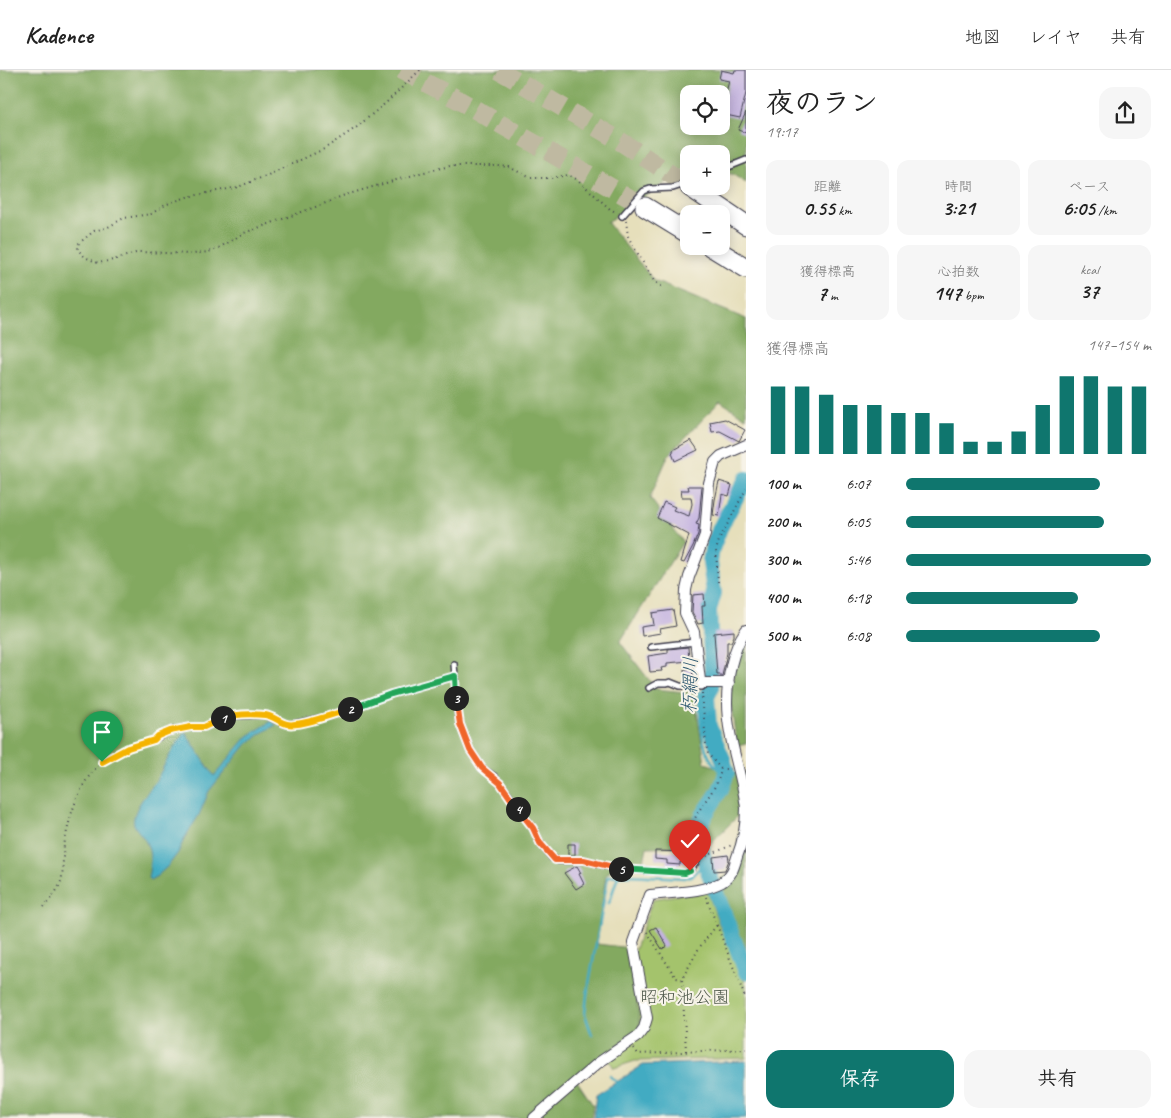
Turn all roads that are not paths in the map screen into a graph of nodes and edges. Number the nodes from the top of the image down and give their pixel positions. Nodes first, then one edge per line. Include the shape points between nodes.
1 (746, 160) edge
2 (730, 166) edge
3 (680, 186) edge
4 (705, 195) edge
5 (644, 207) tunnel mouth
6 (622, 216) road end
7 (746, 225) edge
8 (680, 229) edge
9 (725, 255) edge
10 (746, 268) edge
11 (746, 445) edge
12 (746, 630) edge
13 (694, 642) junction
14 (651, 647) dead end
15 (454, 664) dead end
16 (455, 676) junction
17 (729, 683) junction
18 (704, 685) junction
19 (649, 688) dead end
20 (154, 740) road end
21 (697, 862) road end
22 (534, 1118) edge

1 - 2 lane
3 - 6 lane via 644,191
4 - 7 highway
5 - 8 highway
9 - 10 highway
11 - 13 street via 715,462 709,483 705,535 689,577 684,602
12 - 17 street via 733,659
13 - 14 lane
13 - 18 street via 700,680
15 - 16 lane
16 - 20 lane via 330,716 293,724 265,715 233,716 204,727 170,731
16 - 21 lane via 456,705 470,750 482,768 494,776 508,793 552,858 559,861 584,860 617,869 685,873
17 - 18 street
17 - 22 street via 727,703 746,810 743,840 732,873 722,882 702,888 650,895 633,942 647,1018 644,1028
18 - 19 lane via 680,686 670,682

